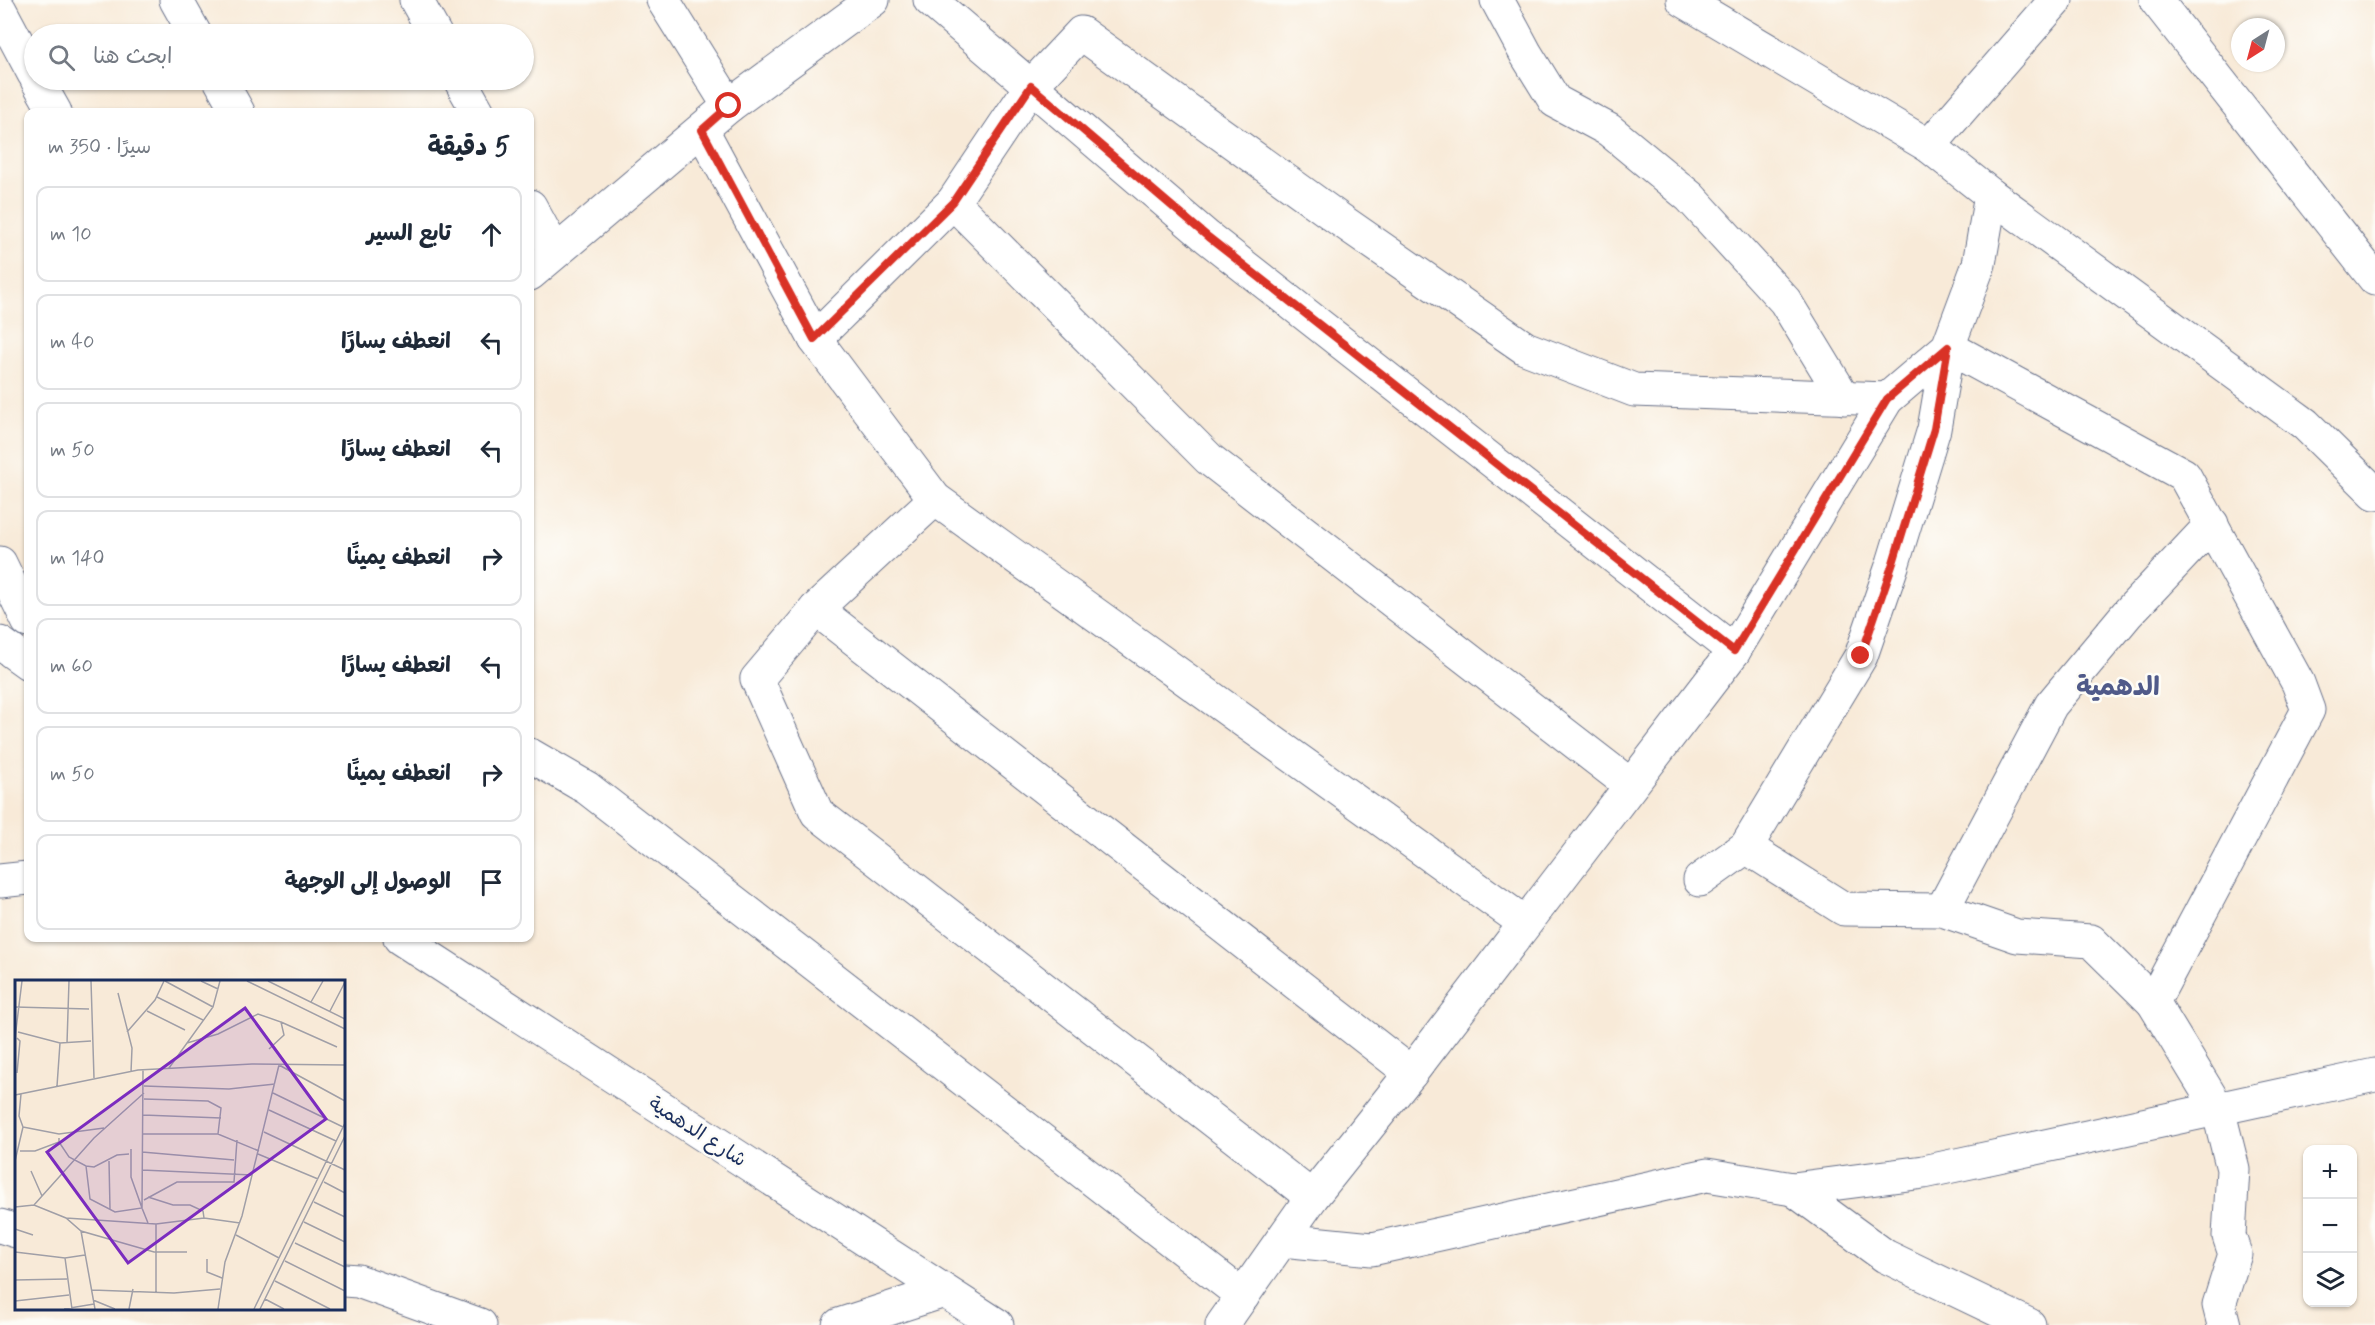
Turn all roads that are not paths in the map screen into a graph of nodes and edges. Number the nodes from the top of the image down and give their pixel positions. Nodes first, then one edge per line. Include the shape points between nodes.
1 (176, 0) edge
2 (416, 0) edge
3 (663, 0) edge
4 (873, 0) edge
5 (930, 0) edge
6 (1497, 0) edge
7 (1683, 0) edge
8 (2056, 0) edge
9 (2156, 0) edge
10 (0, 10) edge
11 (189, 24) edge
12 (429, 24) edge
13 (24, 56) edge
14 (1031, 86) junction
15 (43, 90) edge
16 (226, 90) edge
17 (466, 90) edge
18 (729, 106) junction
19 (53, 108) edge
20 (236, 108) edge
21 (476, 108) edge
22 (702, 130) junction
23 (1929, 146) junction
24 (1991, 195) junction
25 (953, 202) junction
26 (534, 213) edge
27 (555, 252) junction
28 (534, 270) edge
29 (2375, 279) edge
30 (814, 339) junction
31 (1948, 347) junction
32 (1844, 398) junction
33 (1887, 399) junction
34 (2375, 493) edge
35 (934, 499) junction
36 (2212, 524) junction
37 (0, 562) edge
38 (816, 609) junction
39 (24, 613) edge
40 (0, 643) edge
41 (1734, 651) junction
42 (24, 660) edge
43 (534, 757) edge
44 (1629, 784) junction
45 (1746, 847) junction
46 (24, 878) edge
47 (0, 880) edge
48 (1700, 880) dead end
49 (1942, 910) junction
50 (1525, 923) junction
51 (406, 942) edge
52 (2153, 1002) junction
53 (1411, 1073) junction
54 (2375, 1076) edge
55 (2218, 1108) junction
56 (1792, 1189) junction
57 (1312, 1197) junction
58 (0, 1226) edge
59 (15, 1231) edge
60 (1282, 1240) junction
61 (345, 1280) edge
62 (944, 1291) junction
63 (1243, 1296) junction
64 (480, 1325) edge
65 (839, 1325) edge
66 (997, 1325) edge
67 (1222, 1325) edge
68 (2030, 1325) edge
69 (2224, 1325) edge

1 - 11 street
2 - 12 street
3 - 18 street
4 - 18 street
5 - 14 street
6 - 32 street via 1555,100 1609,129 1690,197 1785,301
7 - 23 street
8 - 23 street
9 - 29 street
10 - 13 street
14 - 25 street
14 - 32 street via 1081,33 1525,348 1634,390
14 - 41 street via 1208,237
15 - 19 street
16 - 20 street
17 - 21 street
18 - 22 street
22 - 27 street
22 - 30 street
23 - 24 street
24 - 31 street via 1979,264
24 - 34 street via 2305,424
25 - 30 street
25 - 44 street via 1209,459
26 - 27 street
27 - 28 street
30 - 35 street
31 - 33 street
31 - 36 street via 2184,475
31 - 45 street via 1934,429 1861,656
32 - 33 street
33 - 41 street
35 - 38 street
35 - 50 street
36 - 49 street via 2127,614 2051,705
36 - 52 street via 2298,683 2308,710
37 - 39 street
38 - 53 street
38 - 57 street via 757,679 817,813
40 - 42 street
41 - 44 street
43 - 63 street via 587,788
44 - 50 street
45 - 48 street
45 - 49 street via 1844,909
46 - 47 street
49 - 52 street via 2017,936 2091,941
50 - 53 street
51 - 62 street, شارع الدهمية
52 - 55 street
53 - 57 street
54 - 55 street
55 - 56 street via 1924,1172
55 - 69 street via 2233,1169 2229,1236 2235,1254 2219,1305
56 - 60 street via 1707,1174 1372,1249
56 - 68 street via 1885,1256
57 - 60 street
58 - 59 street
60 - 63 street
61 - 64 street via 358,1281
62 - 65 street
62 - 66 street, شارع الدهمية
63 - 67 street

